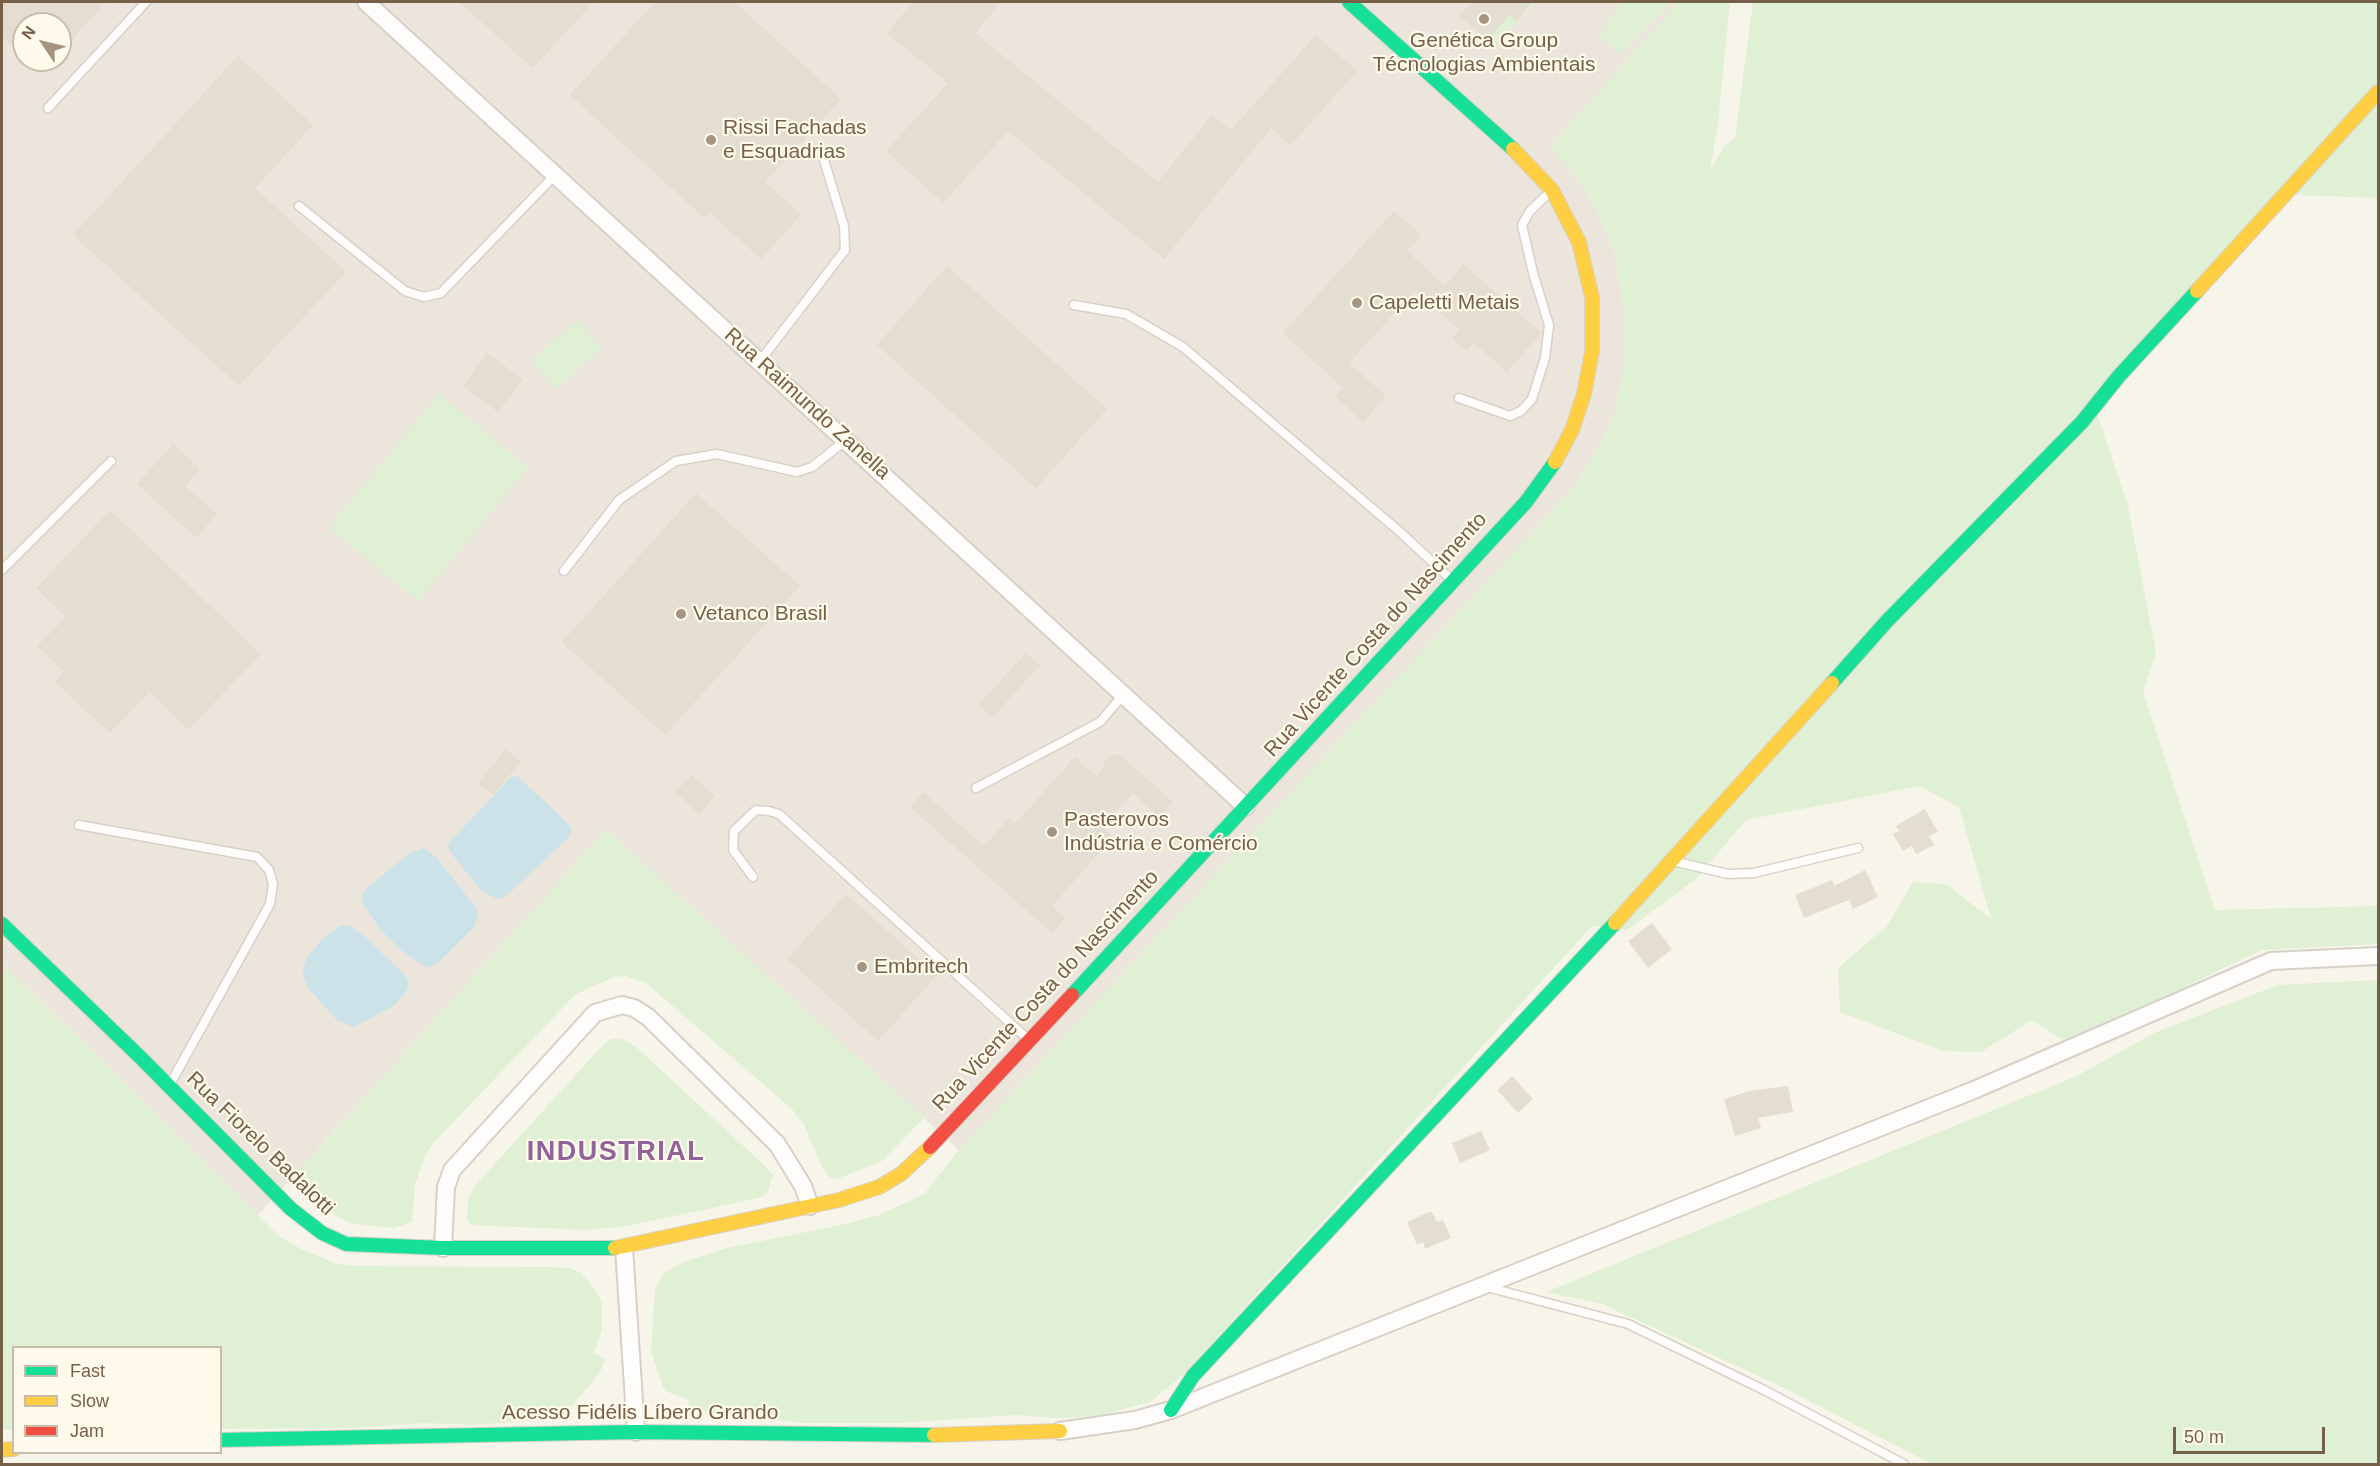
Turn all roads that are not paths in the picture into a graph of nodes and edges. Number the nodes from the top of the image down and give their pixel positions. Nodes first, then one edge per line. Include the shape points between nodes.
1 (146, 2) edge
2 (366, 2) edge
3 (1349, 2) edge
4 (2379, 92) edge
5 (48, 108) dead end
6 (824, 160) dead end
7 (556, 174) junction
8 (1552, 190) junction
9 (298, 206) dead end
10 (1074, 305) dead end
11 (760, 361) junction
12 (1459, 398) dead end
13 (846, 440) junction
14 (111, 461) dead end
15 (2, 570) edge
16 (564, 571) dead end
17 (1453, 581) junction
18 (1124, 694) junction
19 (976, 788) dead end
20 (1246, 807) junction
21 (79, 825) dead end
22 (1858, 848) dead end
23 (1673, 861) junction
24 (753, 877) dead end
25 (2, 924) edge
26 (2379, 956) edge
27 (1029, 1040) junction
28 (168, 1086) junction
29 (810, 1206) junction
30 (442, 1248) junction
31 (624, 1248) junction
32 (1484, 1286) junction
33 (1171, 1410) junction
34 (1060, 1431) joint
35 (636, 1432) junction
36 (222, 1440) edge
37 (1904, 1464) edge

1 - 5 lane
2 - 7 street, Rua Raimundo Zanella
3 - 8 street, Rua Vicente Costa do Nascimento via 1527,161
4 - 23 street via 2119,376 2082,422 1887,621
6 - 11 lane via 844,226 845,250
7 - 9 lane via 441,293 424,297 405,291
7 - 11 street, Rua Raimundo Zanella
8 - 12 lane via 1530,211 1522,225 1549,325 1545,358 1532,399 1510,416
8 - 17 street, Rua Vicente Costa do Nascimento via 1579,242 1592,297 1592,352 1584,394 1572,430 1553,465 1526,502
10 - 17 lane via 1126,314 1183,347
11 - 13 street, Rua Raimundo Zanella
13 - 16 lane via 812,466 797,472 717,454 675,461 619,500
13 - 18 street, Rua Raimundo Zanella
14 - 15 lane
17 - 20 street, Rua Vicente Costa do Nascimento
18 - 19 lane via 1100,722
18 - 20 street, Rua Raimundo Zanella
20 - 27 street, Rua Vicente Costa do Nascimento
21 - 28 lane via 257,857 269,870 273,884 270,904
22 - 23 lane via 1754,873 1728,874
23 - 33 street via 1194,1376
24 - 27 lane via 734,850 734,831 756,810 779,814
25 - 28 street, Rua Fiorelo Badalotti
26 - 32 street via 2271,962 1974,1090
27 - 29 street, Rua Vicente Costa do Nascimento via 901,1174 879,1187
28 - 30 street, Rua Fiorelo Badalotti via 291,1209 322,1233 346,1244
29 - 30 street via 803,1186 777,1144 648,1017 622,1005 595,1013 452,1170 446,1187
29 - 31 street, Rua Vicente Costa do Nascimento
30 - 31 street, Rua Fiorelo Badalotti
31 - 35 street
32 - 33 street
32 - 37 lane via 1628,1324
33 - 34 street via 1135,1420
34 - 35 street, Acesso Fidélis Líbero Grando via 901,1436
35 - 36 street, Acesso Fidélis Líbero Grando

